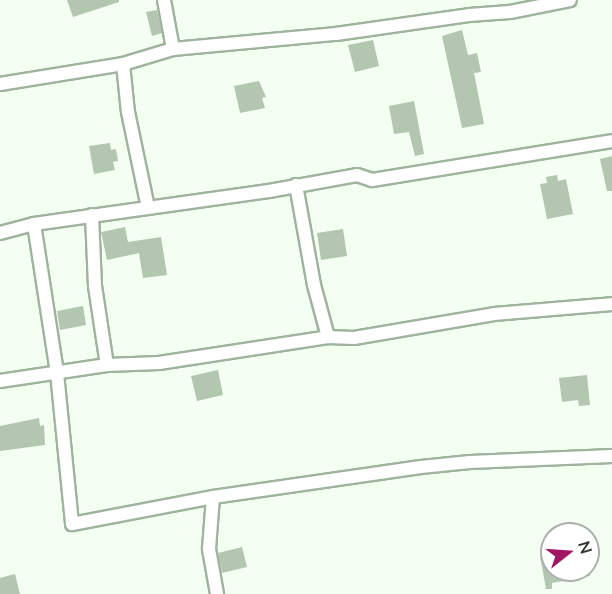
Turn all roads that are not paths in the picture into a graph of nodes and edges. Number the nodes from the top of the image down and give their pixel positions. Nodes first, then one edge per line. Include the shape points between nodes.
1 (164, 0) edge
2 (570, 0) edge
3 (173, 49) junction
4 (123, 64) junction
5 (0, 84) edge
6 (612, 141) edge
7 (296, 184) junction
8 (148, 208) junction
9 (92, 215) junction
10 (34, 224) junction
11 (0, 232) edge
12 (612, 304) edge
13 (328, 337) junction
14 (107, 365) junction
15 (57, 373) junction
16 (0, 381) edge
17 (612, 456) edge
18 (213, 497) junction
19 (217, 594) edge

1 - 3 street
2 - 3 street via 510,12 336,34
3 - 4 street
4 - 5 street
4 - 8 street via 128,112
6 - 7 street via 372,180 357,175
7 - 8 street
7 - 13 street via 314,285
8 - 9 street
9 - 10 street
9 - 14 street via 95,286
10 - 11 street
10 - 15 street
12 - 13 street via 494,314 354,338
13 - 14 street via 159,363
14 - 15 street
15 - 16 street
15 - 18 street via 72,524
17 - 18 street via 470,462
18 - 19 street via 209,549

